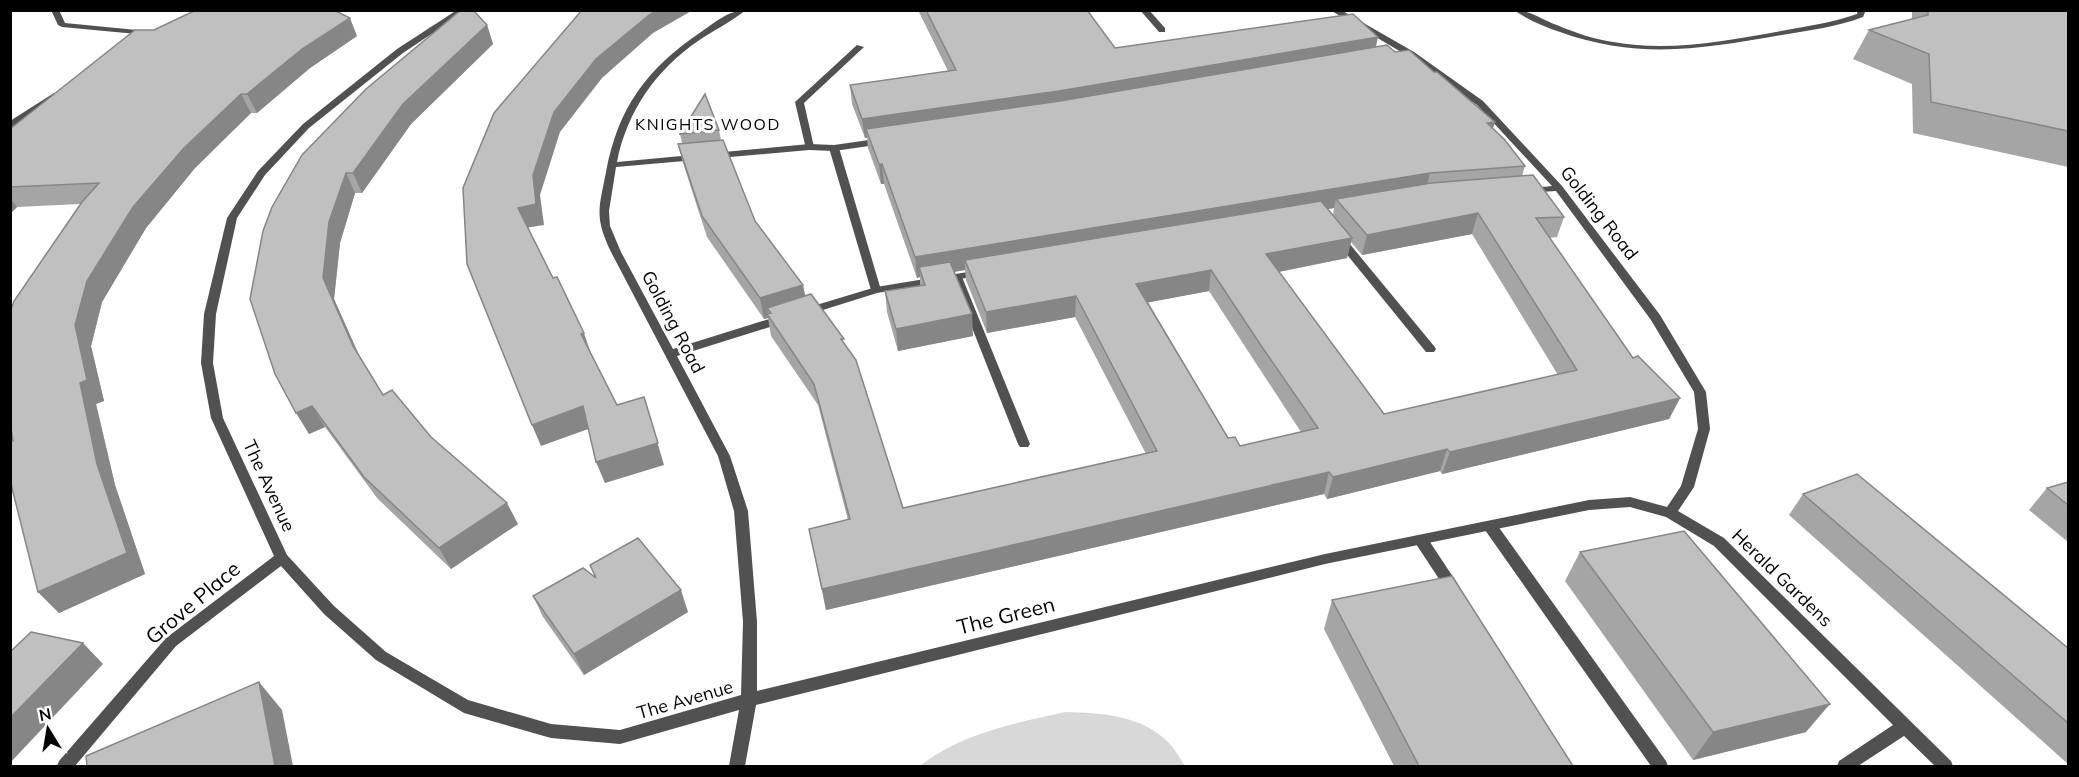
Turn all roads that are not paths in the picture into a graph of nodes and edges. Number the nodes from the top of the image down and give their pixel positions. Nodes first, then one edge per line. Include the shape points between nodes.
1 (55, 10) edge
2 (463, 10) edge
3 (742, 10) edge
4 (1144, 10) edge
5 (1334, 10) edge
6 (1518, 10) edge
7 (1862, 10) edge
8 (1162, 30) dead end
9 (141, 45) edge
10 (860, 47) dead end
11 (1411, 54) junction
12 (1400, 56) edge
13 (65, 89) edge
14 (10, 125) edge
15 (893, 139) edge
16 (809, 147) junction
17 (834, 148) junction
18 (611, 165) junction
19 (1559, 188) junction
20 (1515, 192) edge
21 (1329, 226) edge
22 (990, 271) edge
23 (957, 277) junction
24 (876, 290) junction
25 (1431, 349) dead end
26 (669, 354) junction
27 (1023, 444) dead end
28 (1670, 513) junction
29 (1491, 526) junction
30 (1422, 540) junction
31 (1339, 557) joint
32 (282, 558) junction
33 (1460, 599) edge
34 (749, 700) junction
35 (1904, 727) junction
36 (65, 766) edge
37 (737, 766) edge
38 (1660, 766) edge
39 (1845, 766) edge
40 (1946, 766) edge

1 - 9 street via 62,25 160,34
2 - 32 street, The Avenue via 400,51 306,126 261,173 232,218 210,314 207,363 217,418
3 - 18 street, Golding Road via 681,50 642,89 627,110
4 - 8 street
5 - 11 street, Golding Road
6 - 7 street via 1580,39 1663,49 1824,25 1854,18
10 - 16 street via 799,102
11 - 12 street
11 - 19 street, Golding Road via 1480,103
13 - 14 street
15 - 17 street
16 - 17 street
16 - 18 street
17 - 24 street
18 - 26 street, Golding Road via 604,222
19 - 20 street
19 - 28 street, Golding Road via 1656,318 1700,392 1704,429 1687,487
21 - 25 street
22 - 23 street
23 - 24 street
23 - 27 street
24 - 26 street
26 - 34 street, Golding Road via 724,456 741,511 750,622
28 - 29 street, Herald Gardens via 1630,502 1589,505
28 - 35 street, Herald Gardens via 1719,542
29 - 30 street, Herald Gardens
29 - 38 street
30 - 31 street, Herald Gardens
30 - 33 street
31 - 34 street, The Green
32 - 34 street, The Avenue via 329,610 381,656 464,706 551,731 620,737
32 - 36 street, Grove Place via 171,642
34 - 37 street
35 - 39 street
35 - 40 street, Herald Gardens

